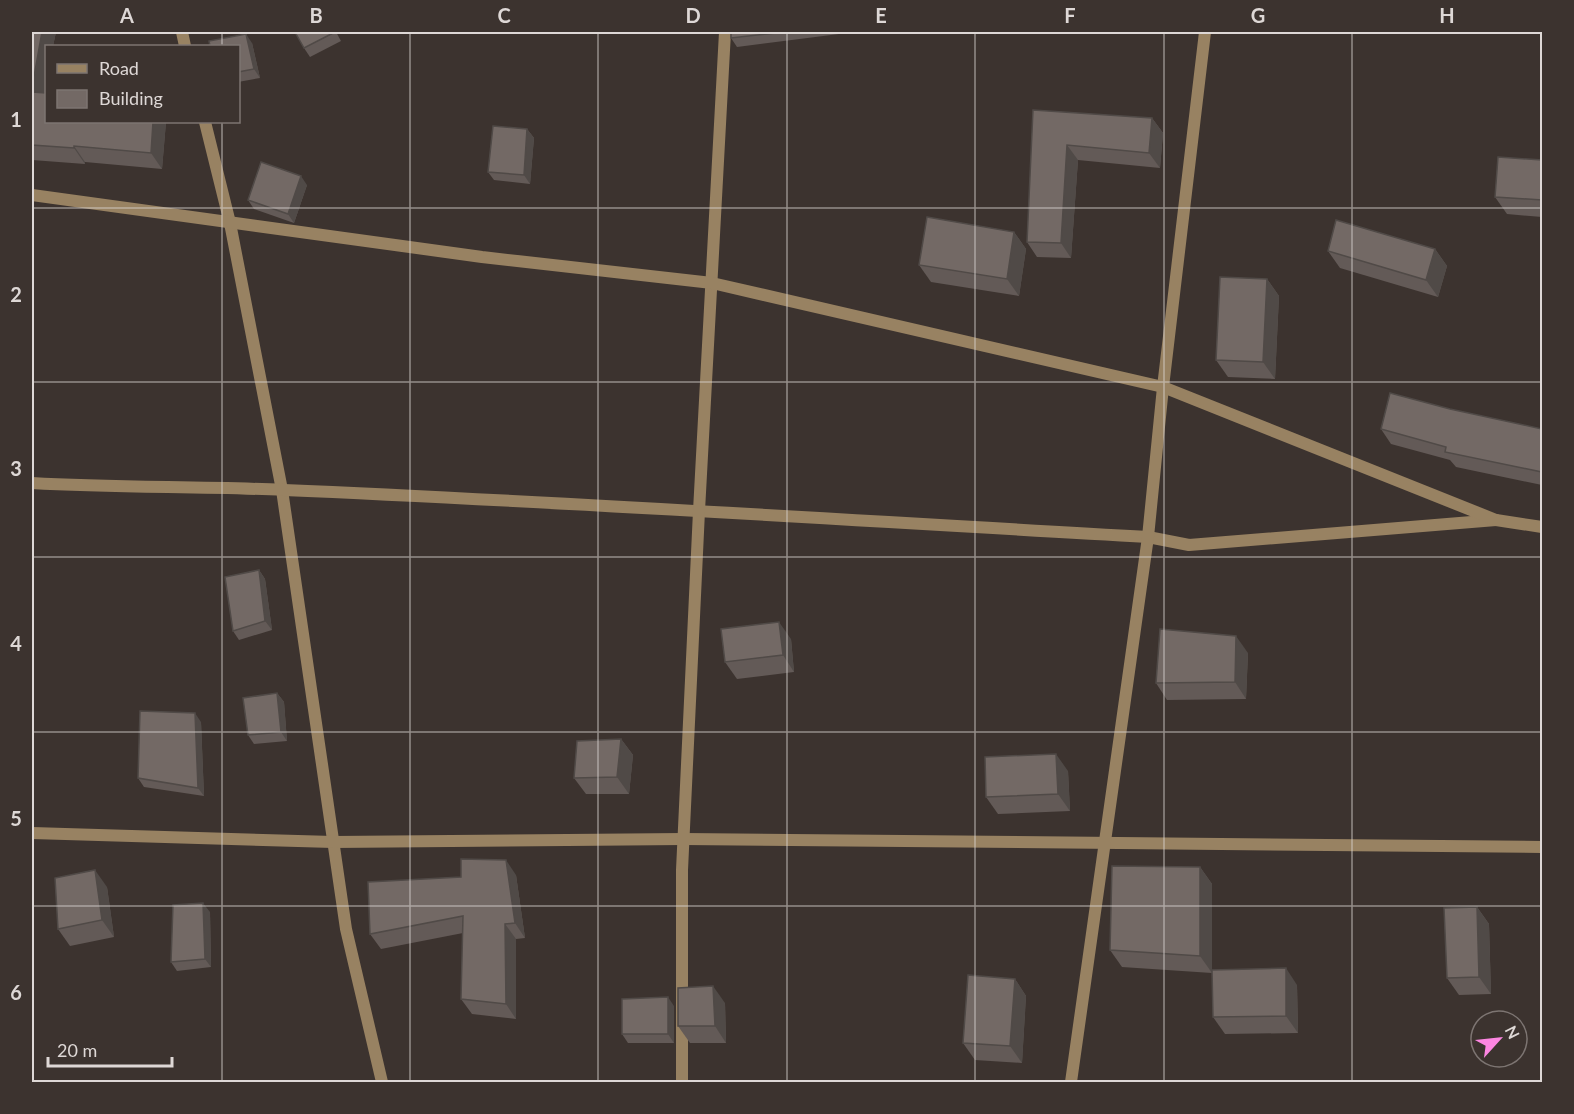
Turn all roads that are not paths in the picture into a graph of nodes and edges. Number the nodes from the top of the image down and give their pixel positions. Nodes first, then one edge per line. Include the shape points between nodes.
1 (725, 32) edge
2 (1205, 32) edge
3 (205, 123) edge
4 (32, 195) edge
5 (230, 223) junction
6 (712, 283) junction
7 (1163, 387) junction
8 (32, 483) edge
9 (282, 490) junction
10 (699, 511) junction
11 (1496, 520) junction
12 (1542, 527) edge
13 (1148, 537) junction
14 (32, 833) edge
15 (684, 839) junction
16 (333, 842) junction
17 (1105, 843) junction
18 (1542, 847) edge
19 (382, 1083) edge
20 (682, 1083) edge
21 (1071, 1083) edge

1 - 6 street
2 - 7 street
3 - 5 street
4 - 5 street
5 - 6 street
5 - 9 street
6 - 7 street
6 - 10 street
7 - 11 street
7 - 13 street
8 - 9 street
9 - 10 street
9 - 16 street
10 - 13 street
10 - 15 street
11 - 12 street
11 - 13 street via 1189,545
13 - 17 street
14 - 16 street
15 - 16 street
15 - 17 street
15 - 20 street
16 - 19 street via 346,929
17 - 18 street
17 - 21 street

